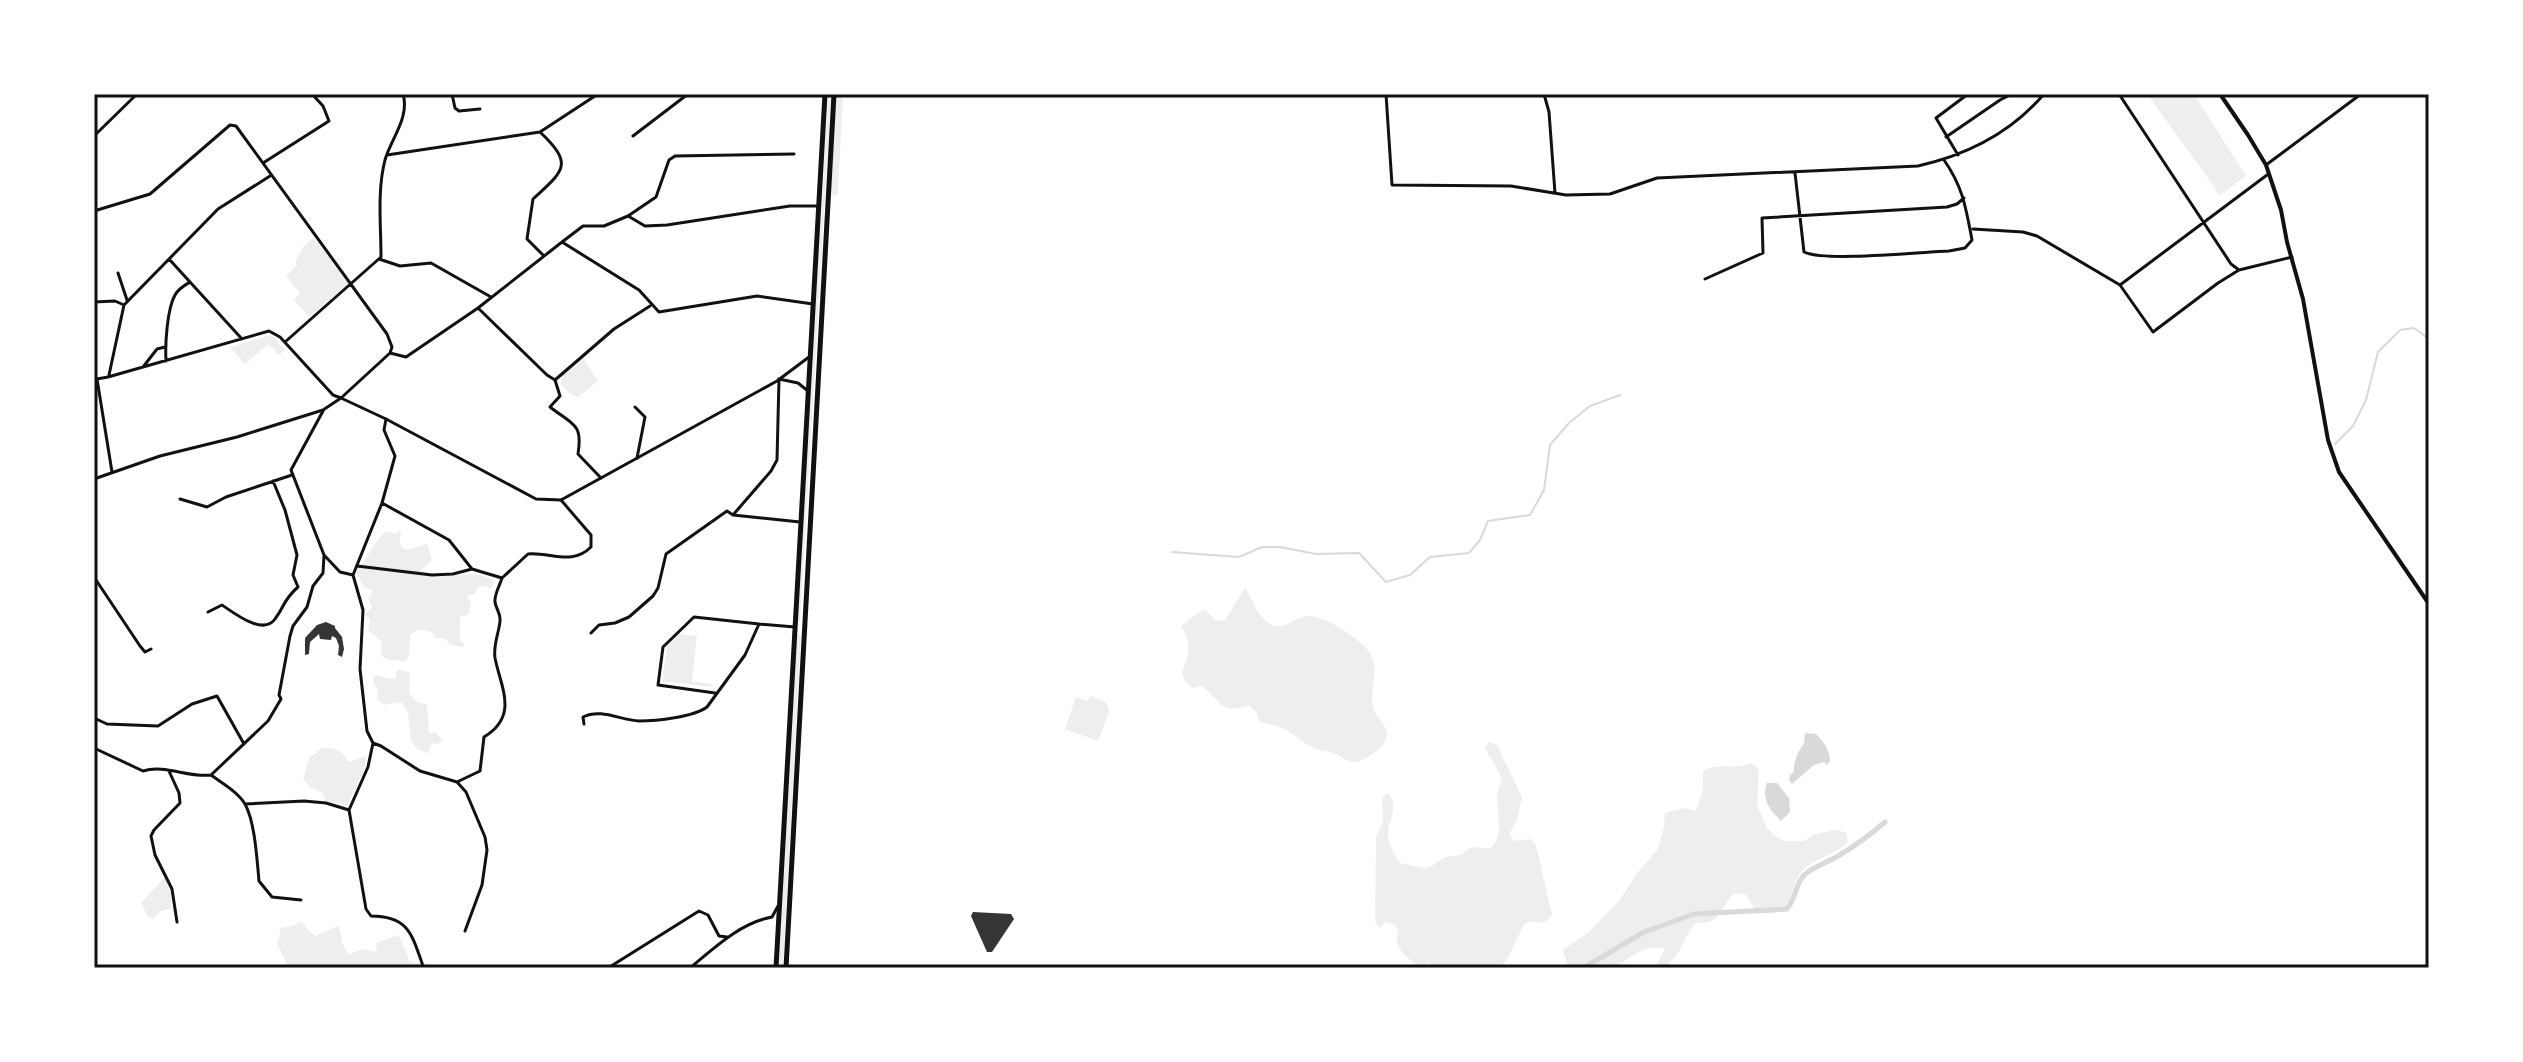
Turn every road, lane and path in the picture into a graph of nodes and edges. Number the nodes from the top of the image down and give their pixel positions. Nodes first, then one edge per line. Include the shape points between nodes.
1 (137, 94) edge
2 (312, 94) edge
3 (403, 94) edge
4 (452, 94) edge
5 (598, 94) edge
6 (688, 94) edge
7 (814, 94) edge
8 (834, 94) edge
9 (1386, 94) edge
10 (1544, 94) edge
11 (1968, 94) edge
12 (2012, 94) edge
13 (2044, 94) edge
14 (2119, 94) edge
15 (2220, 94) edge
16 (2361, 94) edge
17 (825, 95) edge
18 (480, 109) dead end
19 (540, 132) junction
20 (94, 136) edge
21 (633, 136) dead end
22 (1946, 137) junction
23 (794, 154) dead end
24 (387, 155) junction
25 (1958, 155) junction
26 (1944, 160) junction
27 (263, 163) junction
28 (2266, 165) junction
29 (1794, 171) junction
30 (2269, 173) junction
31 (271, 175) junction
32 (1555, 193) junction
33 (1964, 198) junction
34 (819, 206) junction
35 (94, 211) edge
36 (628, 216) junction
37 (1800, 216) junction
38 (2204, 223) junction
39 (1973, 229) dead end
40 (562, 242) junction
41 (543, 255) junction
42 (2293, 256) junction
43 (169, 259) junction
44 (379, 259) junction
45 (2239, 270) junction
46 (118, 273) dead end
47 (1705, 279) dead end
48 (190, 282) junction
49 (351, 283) junction
50 (2120, 285) junction
51 (491, 297) junction
52 (94, 302) edge
53 (126, 303) junction
54 (813, 304) junction
55 (651, 305) junction
56 (478, 308) junction
57 (242, 340) junction
58 (285, 342) junction
59 (165, 347) junction
60 (390, 353) junction
61 (810, 356) junction
62 (166, 361) junction
63 (143, 367) junction
64 (108, 377) junction
65 (96, 378) edge
66 (779, 379) junction
67 (555, 380) junction
68 (808, 392) junction
69 (341, 398) junction
70 (635, 407) dead end
71 (323, 410) junction
72 (386, 419) junction
73 (637, 458) junction
74 (112, 472) junction
75 (292, 475) junction
76 (601, 478) junction
77 (94, 479) edge
78 (273, 481) junction
79 (180, 499) dead end
80 (561, 500) junction
81 (382, 503) junction
82 (733, 515) junction
83 (801, 522) junction
84 (324, 555) junction
85 (356, 566) junction
86 (472, 569) junction
87 (353, 575) junction
88 (94, 577) edge
89 (502, 578) junction
90 (2429, 604) edge
91 (208, 612) dead end
92 (759, 624) junction
93 (795, 628) junction
94 (805, 630) junction
95 (591, 633) dead end
96 (151, 649) dead end
97 (716, 693) junction
98 (94, 718) edge
99 (584, 724) dead end
100 (373, 743) junction
101 (244, 744) junction
102 (94, 748) edge
103 (169, 771) junction
104 (211, 775) junction
105 (457, 782) junction
106 (245, 804) junction
107 (349, 810) junction
108 (301, 900) dead end
109 (780, 903) junction
110 (177, 922) dead end
111 (465, 931) dead end
112 (727, 937) junction
113 (423, 966) dead end
114 (608, 968) edge
115 (690, 968) edge
116 (776, 968) edge
117 (786, 968) edge

1 - 20 street
2 - 27 street via 329,121
3 - 24 street via 406,106
4 - 18 street via 459,111
5 - 19 street
6 - 21 street
7 - 17 street
8 - 94 highway
9 - 32 street via 1392,185 1511,186
10 - 32 street
11 - 22 street via 1936,118
12 - 22 street
13 - 25 street via 2003,131
14 - 38 street
15 - 28 main road
16 - 28 street
17 - 34 highway
19 - 24 street
19 - 41 street via 560,156 554,181 533,199 527,239
22 - 25 street
23 - 36 street via 675,156 656,197
24 - 44 street via 380,182
25 - 26 street
26 - 29 street via 1918,166
26 - 33 street
27 - 31 street
27 - 35 street via 241,130 230,125 150,194
28 - 30 main road
29 - 32 street via 1657,178 1610,194
29 - 37 street
30 - 38 street
30 - 42 main road
31 - 43 street via 218,209
31 - 49 street
33 - 37 street via 1947,207
33 - 37 street via 1972,240 1965,248 1949,251 1807,255
34 - 36 street via 667,225 645,226
34 - 54 highway
36 - 40 street via 604,226 583,226
37 - 47 street via 1762,218 1763,253
38 - 45 street
38 - 50 street
39 - 50 street via 2037,236
40 - 41 street
40 - 55 street via 639,290
41 - 51 street
42 - 45 street
42 - 90 main road via 2328,440 2339,472
43 - 48 street
43 - 53 street
44 - 49 street
44 - 51 street via 400,266 431,263
45 - 50 street via 2153,332
46 - 53 street
48 - 57 street
48 - 59 street via 175,296
49 - 58 street
49 - 60 street via 387,334
51 - 56 street
52 - 53 street
53 - 64 street
54 - 55 street via 757,296 659,312
54 - 61 highway
55 - 67 street
56 - 60 street via 406,357
56 - 67 street
57 - 58 street via 269,331
57 - 62 street
58 - 69 street
59 - 62 street
59 - 63 street
60 - 69 street
61 - 66 street
61 - 68 highway
62 - 63 street
63 - 64 street
64 - 65 street
65 - 74 street
66 - 68 street via 798,383
66 - 73 street
66 - 82 street via 777,460
67 - 76 street via 560,396 550,407 578,429 578,454
68 - 83 highway
69 - 71 street
69 - 72 street
70 - 73 street via 645,417
71 - 74 street
71 - 75 street
72 - 80 street via 536,499
72 - 81 street via 384,430 395,456
73 - 76 street
74 - 77 street
75 - 78 street
75 - 84 street
76 - 80 street
78 - 79 street via 207,507
78 - 91 street via 297,555 293,575 298,587 269,625 222,605
80 - 89 street via 591,535 591,547 569,558 528,554
81 - 85 street
81 - 86 street via 449,540
82 - 83 street
82 - 95 street via 727,511 666,554 658,588 642,607
83 - 93 highway
84 - 87 street via 340,572
84 - 101 street via 323,573 290,636 281,699
85 - 86 street via 441,575
85 - 87 street
86 - 89 street
87 - 100 street via 363,610 360,669
88 - 96 street via 140,646 145,652
89 - 105 street via 495,598 500,619 495,658 505,693 504,713 484,737 480,771
92 - 93 street
92 - 97 street via 745,655
92 - 97 street via 694,617 663,647 658,685
93 - 94 highway
93 - 109 highway
94 - 117 highway
97 - 99 street via 699,713 639,721 596,713 583,717
98 - 101 street via 107,724 158,726 192,704 217,696
100 - 105 street via 420,771
100 - 107 street
101 - 104 street
102 - 103 street via 143,771
103 - 104 street
103 - 110 street via 180,803 151,836 172,889
104 - 106 street
105 - 111 street via 466,792 487,850 482,885
106 - 107 street via 304,801
106 - 108 street via 259,881 272,897
107 - 113 street via 366,909 371,916 395,919 408,928
109 - 112 street via 772,917
109 - 116 highway
112 - 114 street via 719,936 708,915 699,911
112 - 115 street

